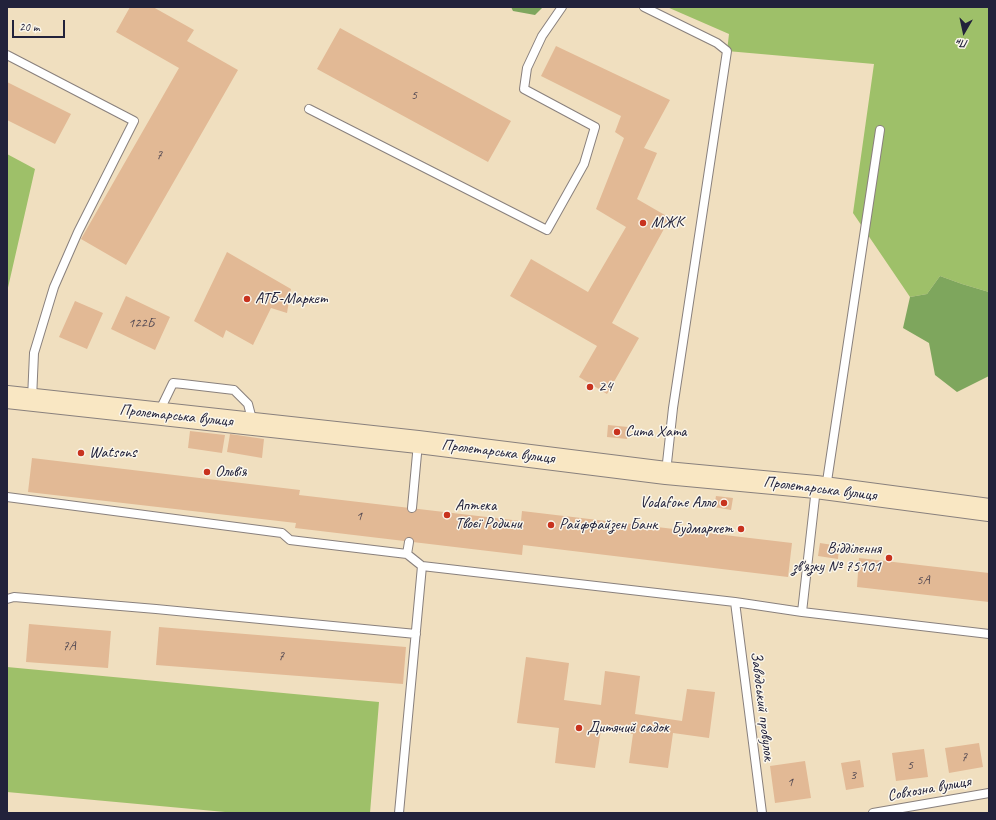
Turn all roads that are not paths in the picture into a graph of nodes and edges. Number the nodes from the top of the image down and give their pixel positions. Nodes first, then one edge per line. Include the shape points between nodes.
1 (562, 7) edge
2 (644, 7) edge
3 (7, 55) edge
4 (309, 109) dead end
5 (880, 130) dead end
6 (7, 397) edge
7 (32, 400) junction
8 (158, 414) junction
9 (253, 424) junction
10 (418, 442) junction
11 (666, 473) junction
12 (821, 488) junction
13 (7, 498) edge
14 (412, 508) dead end
15 (989, 510) edge
16 (409, 542) dead end
17 (407, 554) junction
18 (422, 566) junction
19 (7, 600) edge
20 (734, 602) junction
21 (802, 612) junction
22 (416, 634) junction
23 (989, 634) edge
24 (989, 793) edge
25 (399, 813) edge
26 (762, 813) edge
27 (873, 813) edge

1 - 4 lane via 542,36 527,68 524,89 595,127 584,164 547,230
2 - 11 lane via 727,50 674,400
3 - 7 lane via 134,121 78,232 54,287 34,353
5 - 12 lane
6 - 7 street, Пролетарська вулиця
7 - 8 street, Пролетарська вулиця
8 - 9 street, Пролетарська вулиця
8 - 9 lane via 173,383 234,390 248,404
9 - 10 street, Пролетарська вулиця
10 - 11 street, Пролетарська вулиця
10 - 14 lane
11 - 12 street, Пролетарська вулиця
12 - 15 street, Пролетарська вулиця
12 - 21 lane
13 - 17 lane via 282,533 290,540
16 - 17 lane
17 - 18 lane
18 - 20 lane
18 - 22 lane
19 - 22 lane via 14,598 156,609
20 - 21 lane
20 - 26 lane, Заводський провулок
21 - 23 lane
22 - 25 lane
24 - 27 lane, Совхозна вулиця

